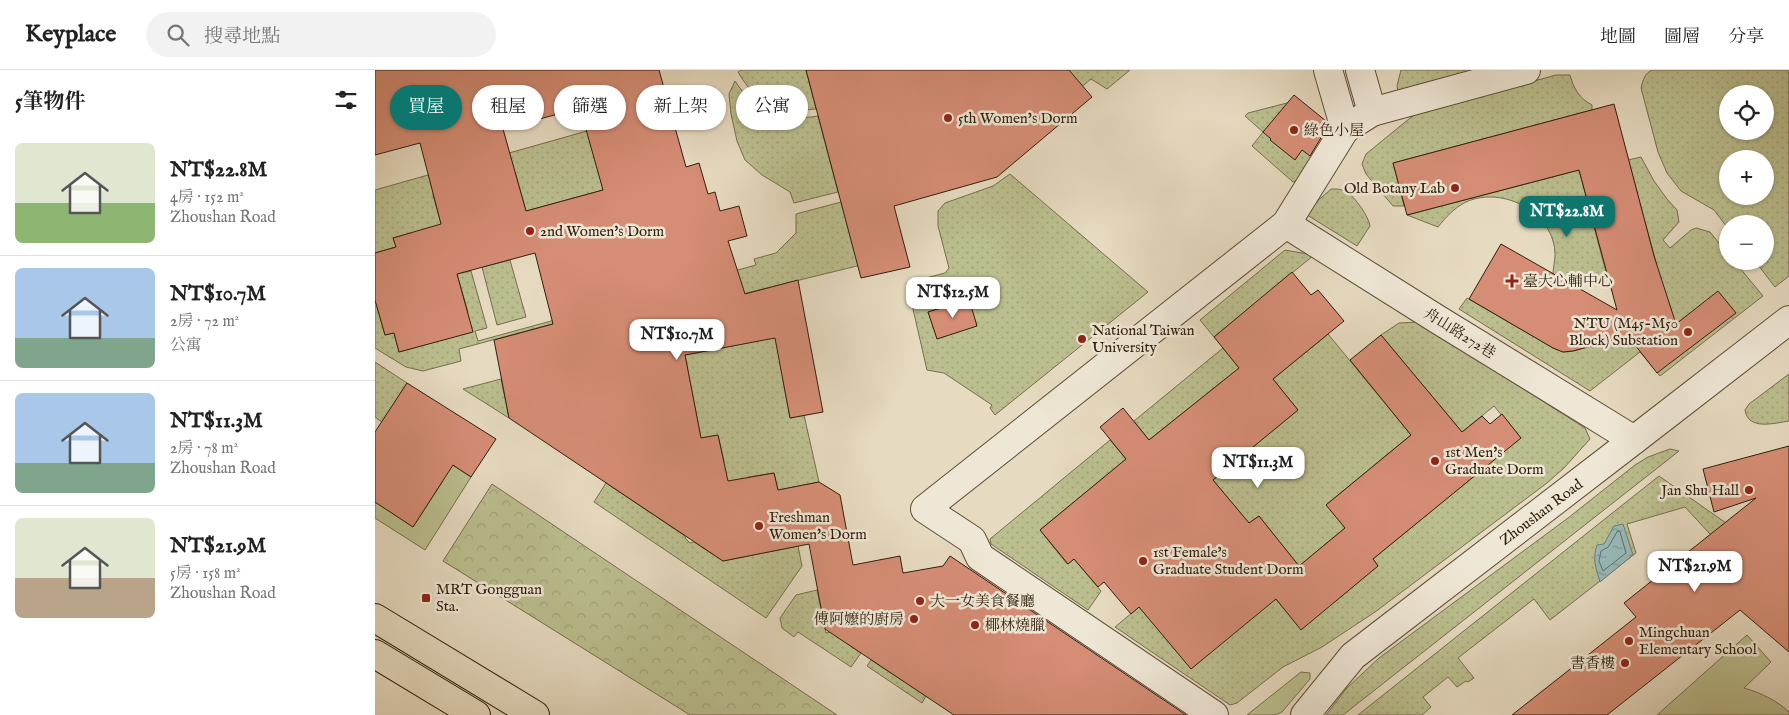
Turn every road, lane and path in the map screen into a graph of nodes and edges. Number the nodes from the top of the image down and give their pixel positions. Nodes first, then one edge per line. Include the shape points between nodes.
1 (1328, 70) edge
2 (1360, 70) edge
3 (1526, 70) edge
4 (1372, 112) junction
5 (1345, 129) junction
6 (1286, 224) junction
7 (1789, 320) edge
8 (1635, 440) junction
9 (375, 618) edge
10 (375, 654) edge
11 (375, 673) edge
12 (441, 715) edge
13 (475, 715) edge
14 (535, 715) edge
15 (1214, 715) edge
16 (1305, 715) edge

1 - 5 street
2 - 4 street
3 - 4 street
4 - 5 street
5 - 6 street
6 - 8 street, 舟山路272巷
6 - 15 street via 925,509 971,540 980,557
7 - 8 street, Zhoushan Road
8 - 16 street, Zhoushan Road via 1353,656
9 - 14 main road
10 - 13 main road
11 - 12 main road

